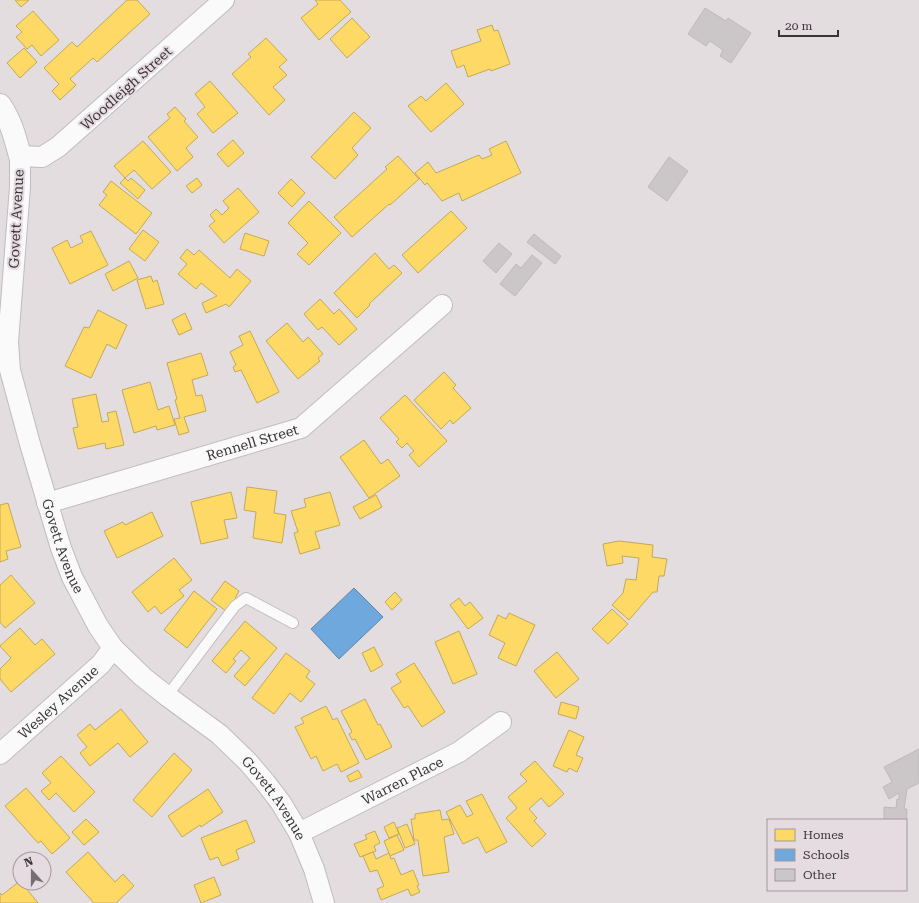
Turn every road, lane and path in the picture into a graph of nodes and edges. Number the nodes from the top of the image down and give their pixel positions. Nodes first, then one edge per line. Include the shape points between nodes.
1 (224, 0) edge
2 (0, 105) edge
3 (20, 156) junction
4 (442, 305) dead end
5 (5, 372) edge
6 (47, 503) junction
7 (293, 623) dead end
8 (113, 648) junction
9 (167, 696) junction
10 (501, 722) dead end
11 (0, 754) edge
12 (299, 833) junction
13 (324, 903) edge

1 - 3 street, Woodleigh Street via 58,147 42,157
2 - 3 street, Govett Avenue via 12,128
3 - 5 street, Govett Avenue via 20,187
4 - 6 street, Rennell Street via 301,428
5 - 6 street, Govett Avenue
6 - 8 street, Govett Avenue via 72,577
7 - 9 lane via 246,598 235,606
8 - 9 street, Govett Avenue
8 - 11 street, Wesley Avenue via 101,664
9 - 12 street, Govett Avenue via 219,734 248,762 281,803
10 - 12 street, Warren Place via 459,752
12 - 13 street, Govett Avenue via 314,869

